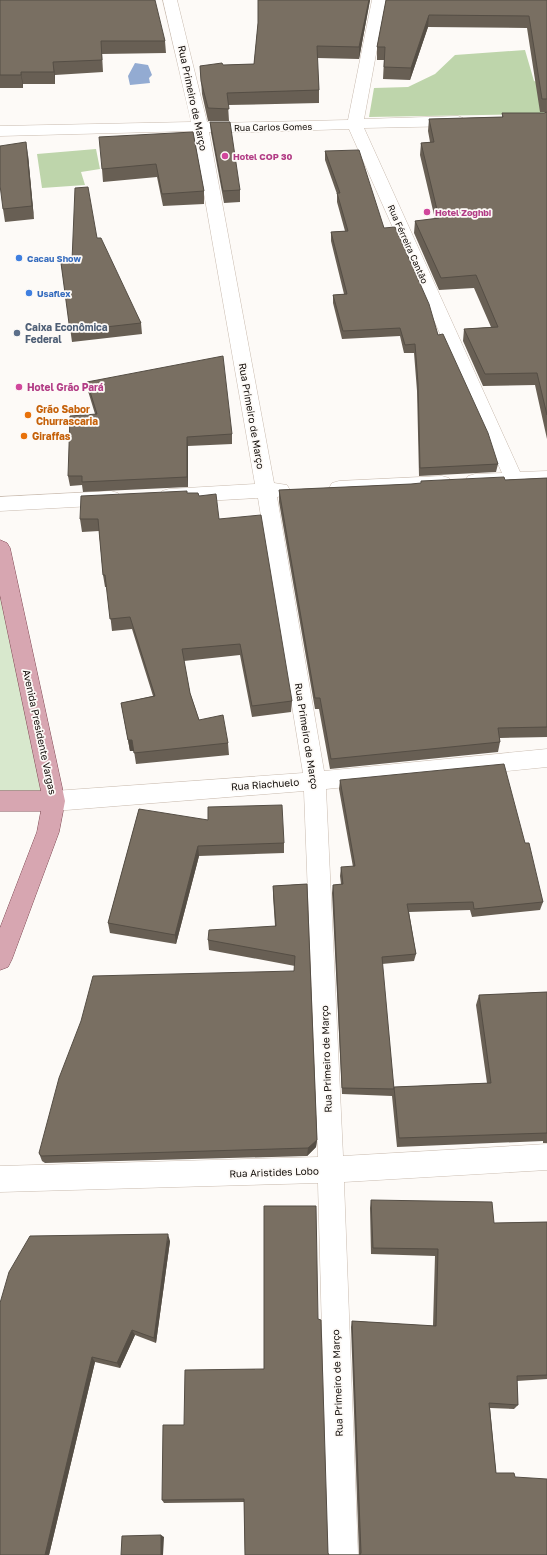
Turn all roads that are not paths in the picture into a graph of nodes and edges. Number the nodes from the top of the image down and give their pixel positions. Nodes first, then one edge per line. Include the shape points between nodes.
1 (170, 0) edge
2 (379, 0) edge
3 (472, 121) edge
4 (355, 125) junction
5 (200, 126) junction
6 (0, 131) edge
7 (547, 478) edge
8 (514, 479) junction
9 (320, 488) edge
10 (297, 490) edge
11 (266, 491) junction
12 (148, 497) edge
13 (125, 498) edge
14 (0, 504) edge
15 (0, 548) edge
16 (547, 758) edge
17 (315, 781) junction
18 (0, 801) edge
19 (54, 801) junction
20 (0, 959) edge
21 (547, 1158) edge
22 (331, 1170) junction
23 (0, 1179) edge
24 (343, 1555) edge

1 - 5 street, Rua Primeiro de Março
2 - 4 street
3 - 4 street, Rua Carlos Gomes
4 - 5 street, Rua Carlos Gomes via 218,128
4 - 8 street, Rua Férreira Cantão
5 - 6 street, Rua Carlos Gomes
5 - 11 street, Rua Primeiro de Março
7 - 8 street
8 - 9 street
10 - 11 street
11 - 12 street
11 - 17 street, Rua Primeiro de Março
13 - 14 street
15 - 19 main road, Avenida Presidente Vargas
16 - 17 street, Rua Riachuelo
17 - 19 street, Rua Riachuelo
17 - 22 street, Rua Primeiro de Março
18 - 19 main road
19 - 20 main road, Avenida Presidente Vargas via 48,832
21 - 22 street, Rua Aristides Lobo
22 - 23 street, Rua Aristides Lobo
22 - 24 street, Rua Primeiro de Março

